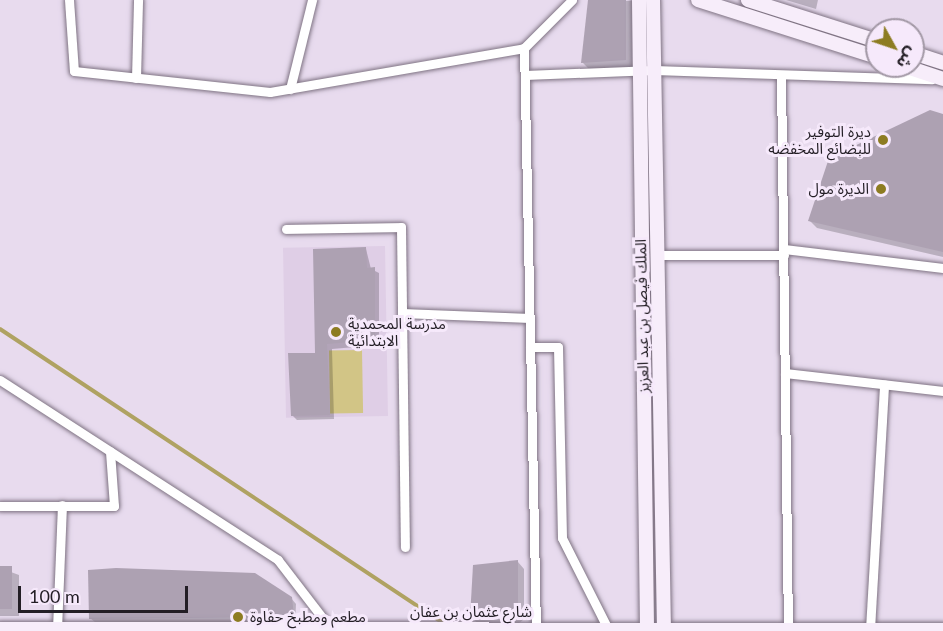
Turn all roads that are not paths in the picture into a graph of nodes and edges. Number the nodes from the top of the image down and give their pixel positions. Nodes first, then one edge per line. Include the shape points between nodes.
1 (69, 0) edge
2 (138, 0) edge
3 (312, 0) edge
4 (572, 0) edge
5 (639, 0) edge
6 (653, 0) edge
7 (698, 0) edge
8 (748, 0) edge
9 (865, 37) edge
10 (524, 48) junction
11 (865, 53) edge
12 (925, 57) edge
13 (943, 63) edge
14 (640, 70) junction
15 (654, 70) junction
16 (925, 73) edge
17 (525, 75) junction
18 (782, 75) junction
19 (136, 78) junction
20 (943, 79) edge
21 (290, 89) junction
22 (286, 229) dead end
23 (784, 252) junction
24 (657, 255) junction
25 (943, 268) edge
26 (402, 313) junction
27 (530, 318) junction
28 (530, 347) junction
29 (785, 373) junction
30 (0, 380) edge
31 (884, 384) junction
32 (943, 391) edge
33 (110, 451) junction
34 (62, 505) junction
35 (0, 506) edge
36 (405, 547) dead end
37 (608, 628) junction
38 (0, 629) edge
39 (57, 629) junction
40 (331, 629) junction
41 (536, 629) junction
42 (788, 629) junction
43 (870, 629) junction
44 (647, 630) edge
45 (664, 630) edge
46 (943, 630) edge

1 - 19 street via 74,71
2 - 19 street
3 - 21 street
4 - 10 street
5 - 14 street, الملك فيصل بن عبد العزيز
6 - 15 street, الملك فيصل بن عبد العزيز
7 - 11 street
8 - 9 street
10 - 17 street
10 - 21 street
12 - 13 street
14 - 15 street
14 - 17 street
14 - 44 street, الملك فيصل بن عبد العزيز
15 - 18 street
15 - 24 street, الملك فيصل بن عبد العزيز
16 - 20 street
17 - 27 street
18 - 20 street
18 - 23 street
19 - 21 street via 270,92
22 - 26 street via 401,227
23 - 24 street
23 - 25 street
23 - 29 street
24 - 45 street, الملك فيصل بن عبد العزيز
26 - 27 street
26 - 36 street
27 - 28 street
28 - 37 street via 558,347 562,538
28 - 41 street
29 - 31 street
29 - 42 street
30 - 33 street
31 - 32 street
31 - 43 street
33 - 34 street via 114,506
33 - 40 street via 278,560
34 - 35 street
34 - 39 street
37 - 41 street, شارع عثمان بن عفان
37 - 44 street, شارع عثمان بن عفان
38 - 39 street, شارع عثمان بن عفان
39 - 40 street, شارع عثمان بن عفان
40 - 41 street, شارع عثمان بن عفان
42 - 43 street, شارع عثمان بن عفان
42 - 45 street, شارع عثمان بن عفان
43 - 46 street, شارع عثمان بن عفان
44 - 45 street, شارع عثمان بن عفان

